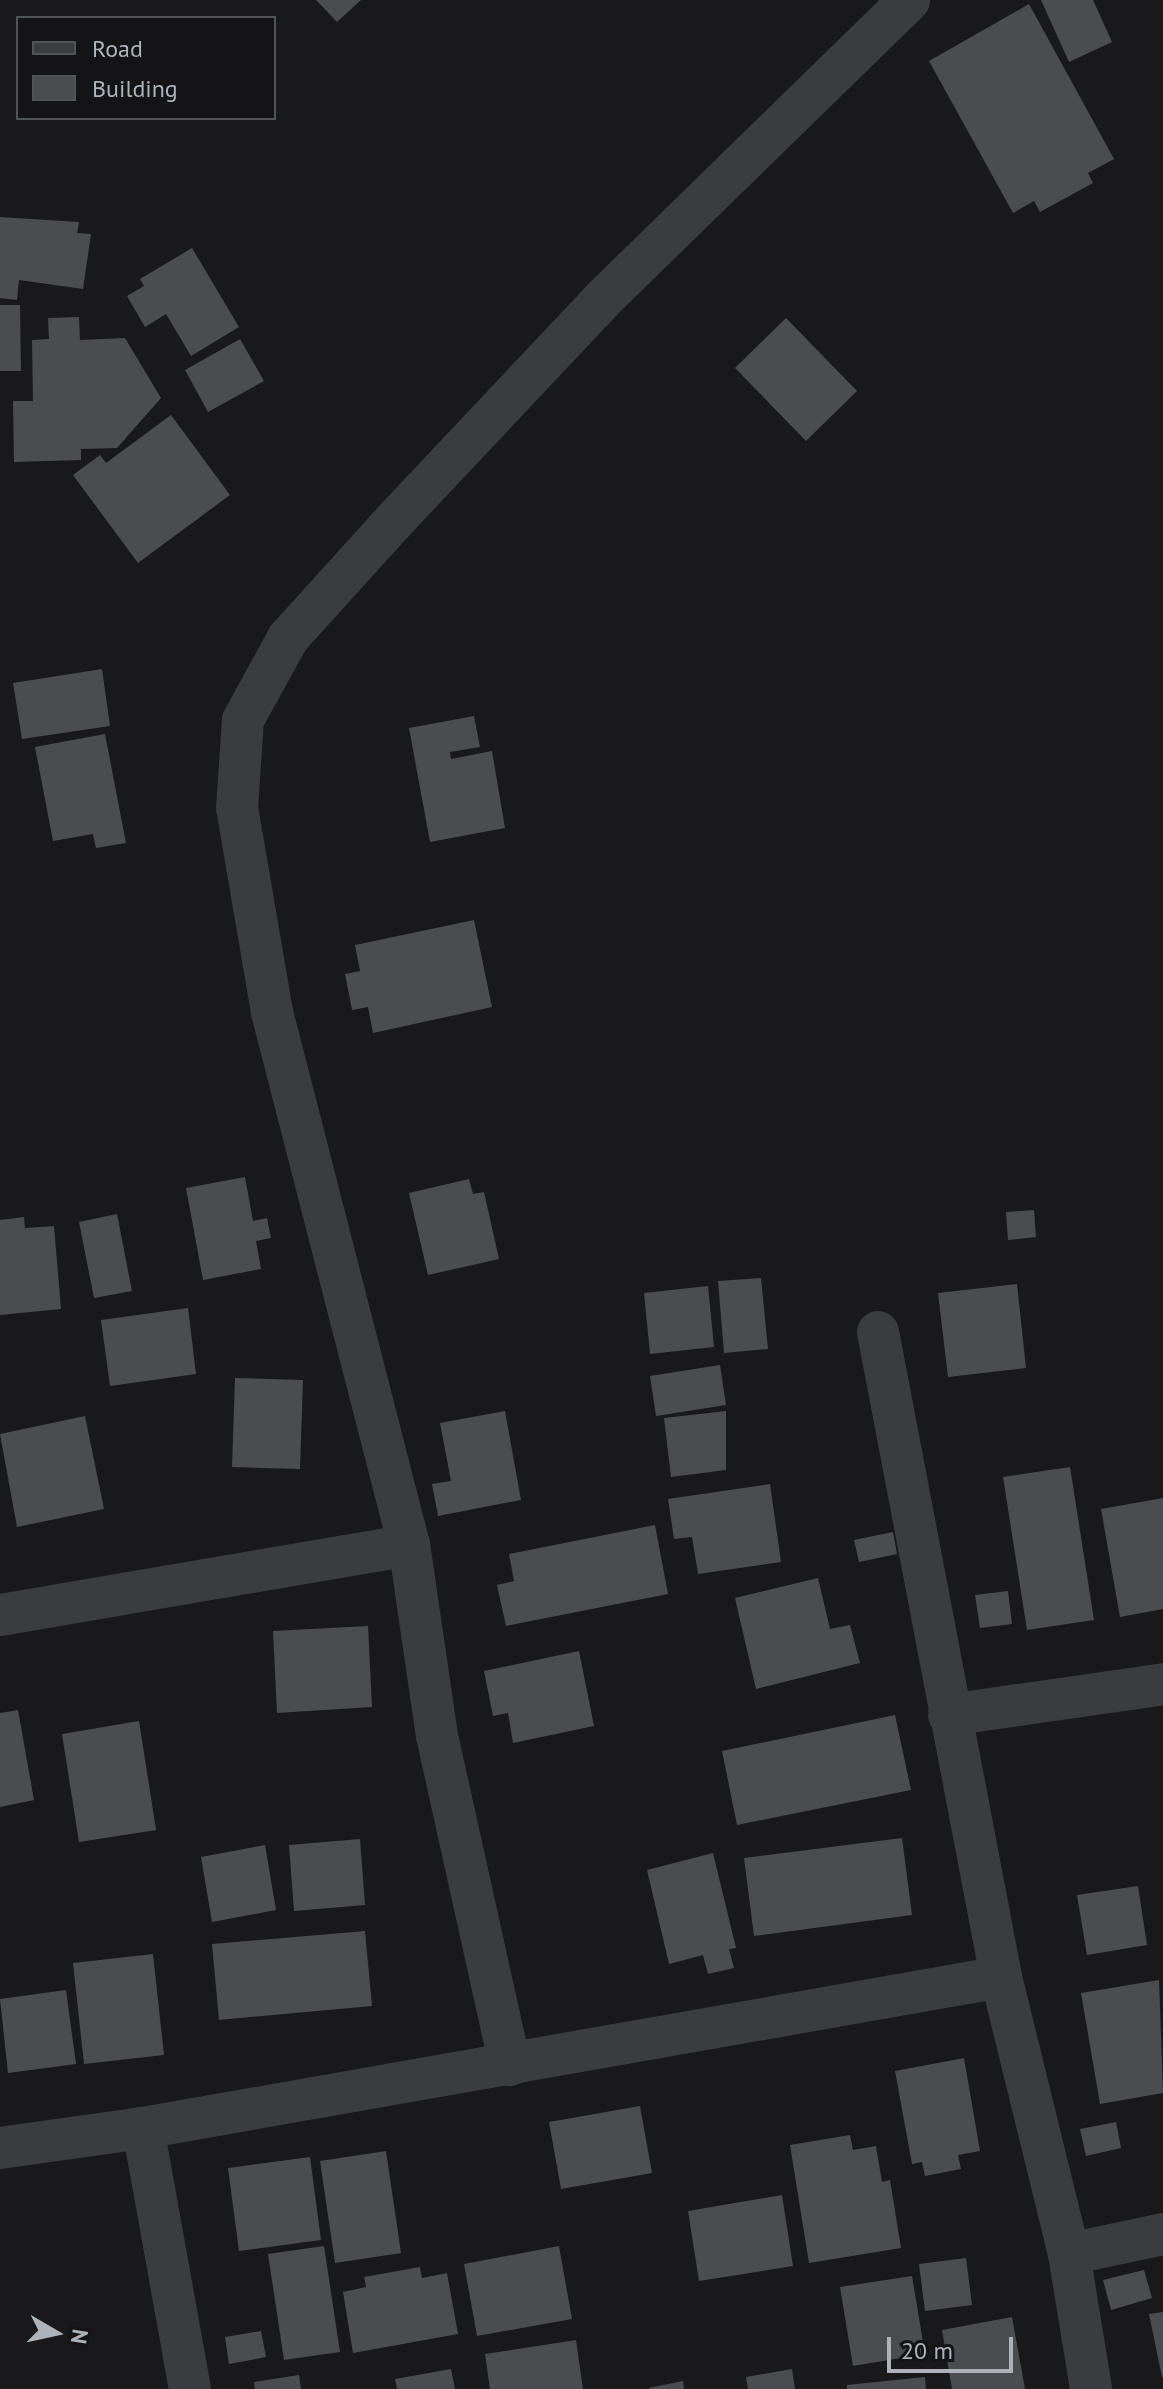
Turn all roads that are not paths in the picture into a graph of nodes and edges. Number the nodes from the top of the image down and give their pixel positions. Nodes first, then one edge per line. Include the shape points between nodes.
1 (909, 0) edge
2 (878, 1332) dead end
3 (409, 1545) junction
4 (0, 1615) edge
5 (1163, 1684) edge
6 (949, 1715) junction
7 (1001, 1977) junction
8 (510, 2065) junction
9 (143, 2128) junction
10 (0, 2148) edge
11 (1163, 2234) edge
12 (1069, 2254) junction
13 (190, 2389) edge
14 (1091, 2389) edge

1 - 3 street via 602,300 393,522 288,638 243,720 237,808 272,1012
2 - 6 street
3 - 4 street
3 - 8 street via 437,1736
5 - 6 street
6 - 7 street
7 - 8 street
7 - 12 street
8 - 9 street
9 - 10 street
9 - 13 street
11 - 12 street
12 - 14 street

